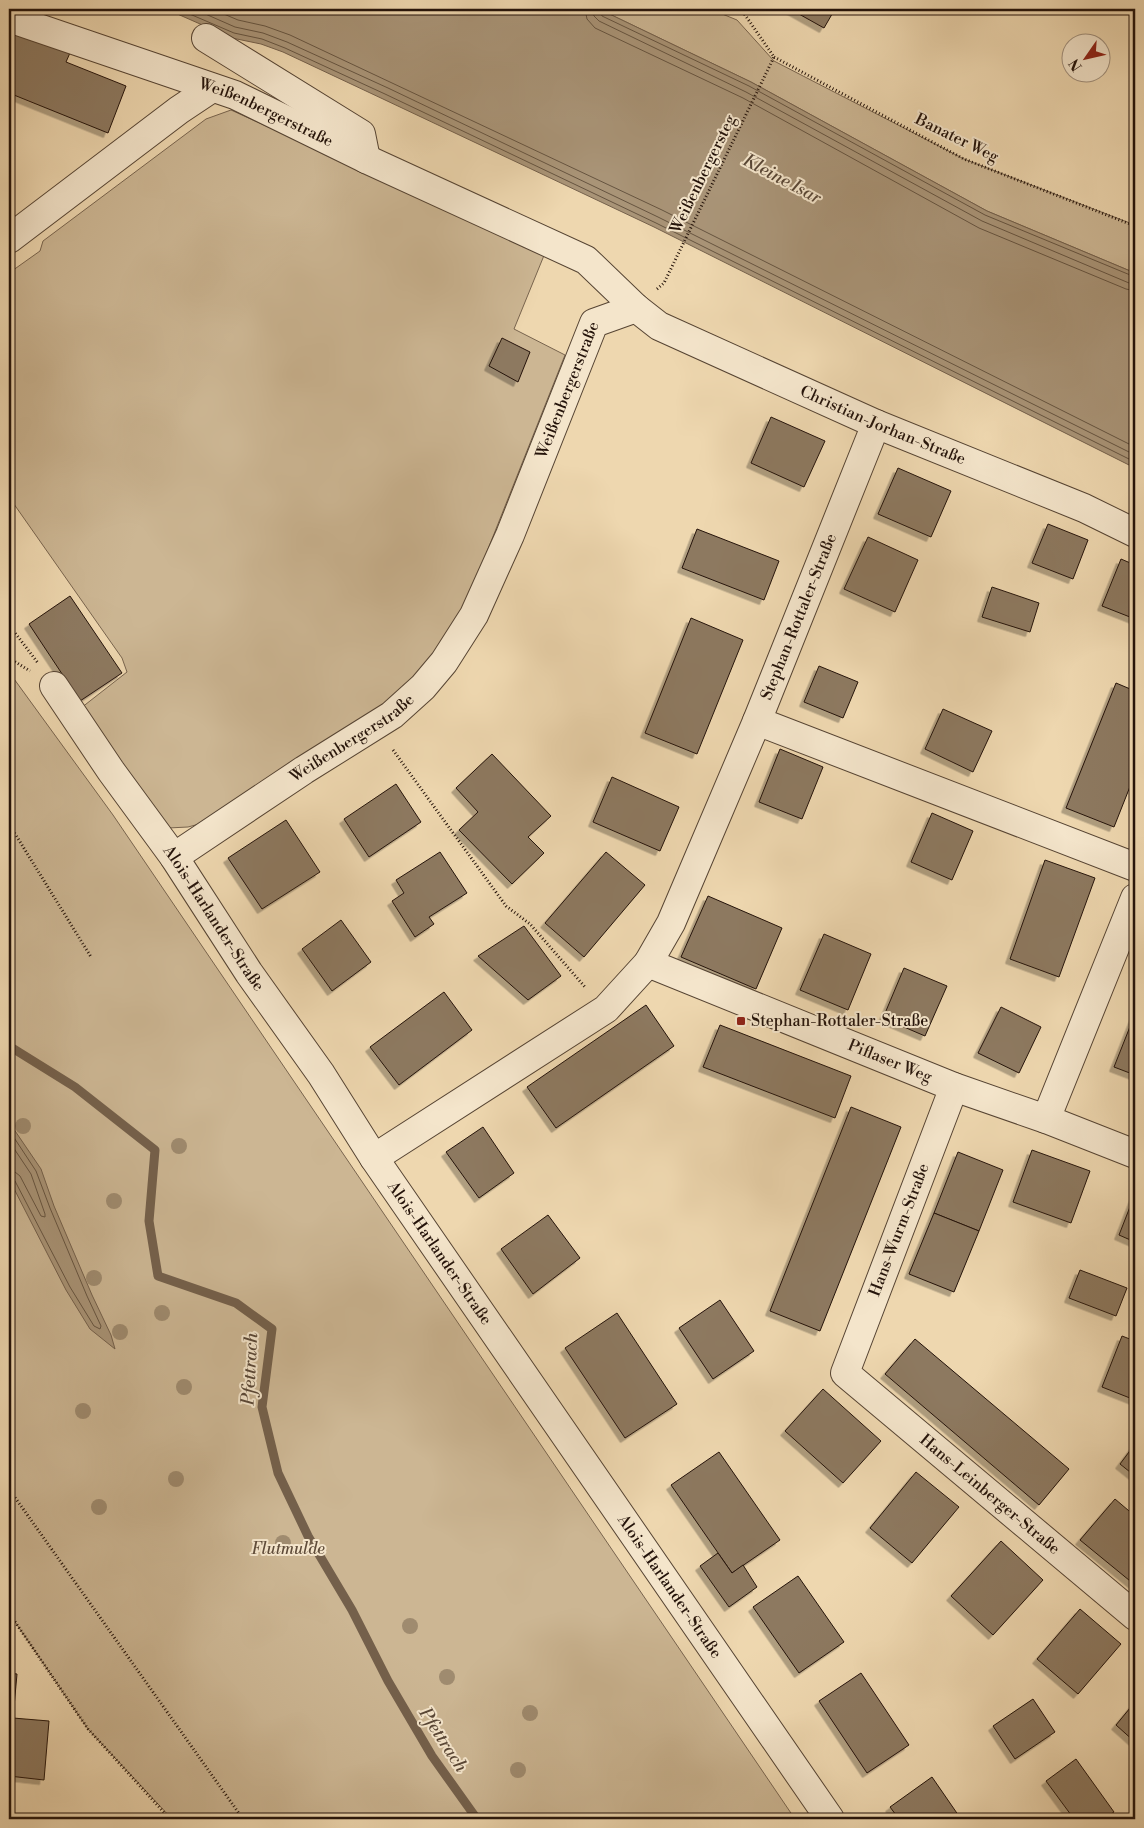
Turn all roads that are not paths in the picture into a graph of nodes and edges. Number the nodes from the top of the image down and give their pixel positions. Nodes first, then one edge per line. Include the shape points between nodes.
1 (9, 18) edge
2 (206, 38) dead end
3 (212, 88) junction
4 (366, 159) junction
5 (9, 239) edge
6 (636, 308) junction
7 (876, 424) junction
8 (1135, 533) edge
9 (54, 686) road end
10 (757, 721) junction
11 (174, 857) junction
12 (1135, 866) edge
13 (1135, 898) edge
14 (648, 962) junction
15 (954, 1087) junction
16 (1046, 1119) junction
17 (1135, 1154) edge
18 (374, 1158) junction
19 (845, 1373) joint
20 (1135, 1616) edge
21 (830, 1819) edge

1 - 3 street, Weißenbergerstraße
2 - 4 street via 361,134
3 - 4 street, Weißenbergerstraße
3 - 5 street
4 - 6 street, Weißenbergerstraße via 586,260
6 - 7 street, Christian-Jorhan-Straße via 659,326
6 - 11 street, Weißenbergerstraße via 594,322 510,535 474,616 423,687 392,715
7 - 8 street, Christian-Jorhan-Straße via 1084,508
7 - 10 street, Stephan-Rottaler-Straße
9 - 11 street, Alois-Harlander-Straße
10 - 12 street
10 - 14 street, Stephan-Rottaler-Straße via 671,923
11 - 18 street, Alois-Harlander-Straße via 249,973 322,1074
13 - 16 street
14 - 15 street, Piflaser Weg
14 - 18 street, Stephan-Rottaler-Straße via 606,1009
15 - 16 street, Piflaser Weg
15 - 19 street, Hans-Wurm-Straße
16 - 17 street, Piflaser Weg
18 - 21 street, Alois-Harlander-Straße
19 - 20 street, Hans-Leinberger-Straße

